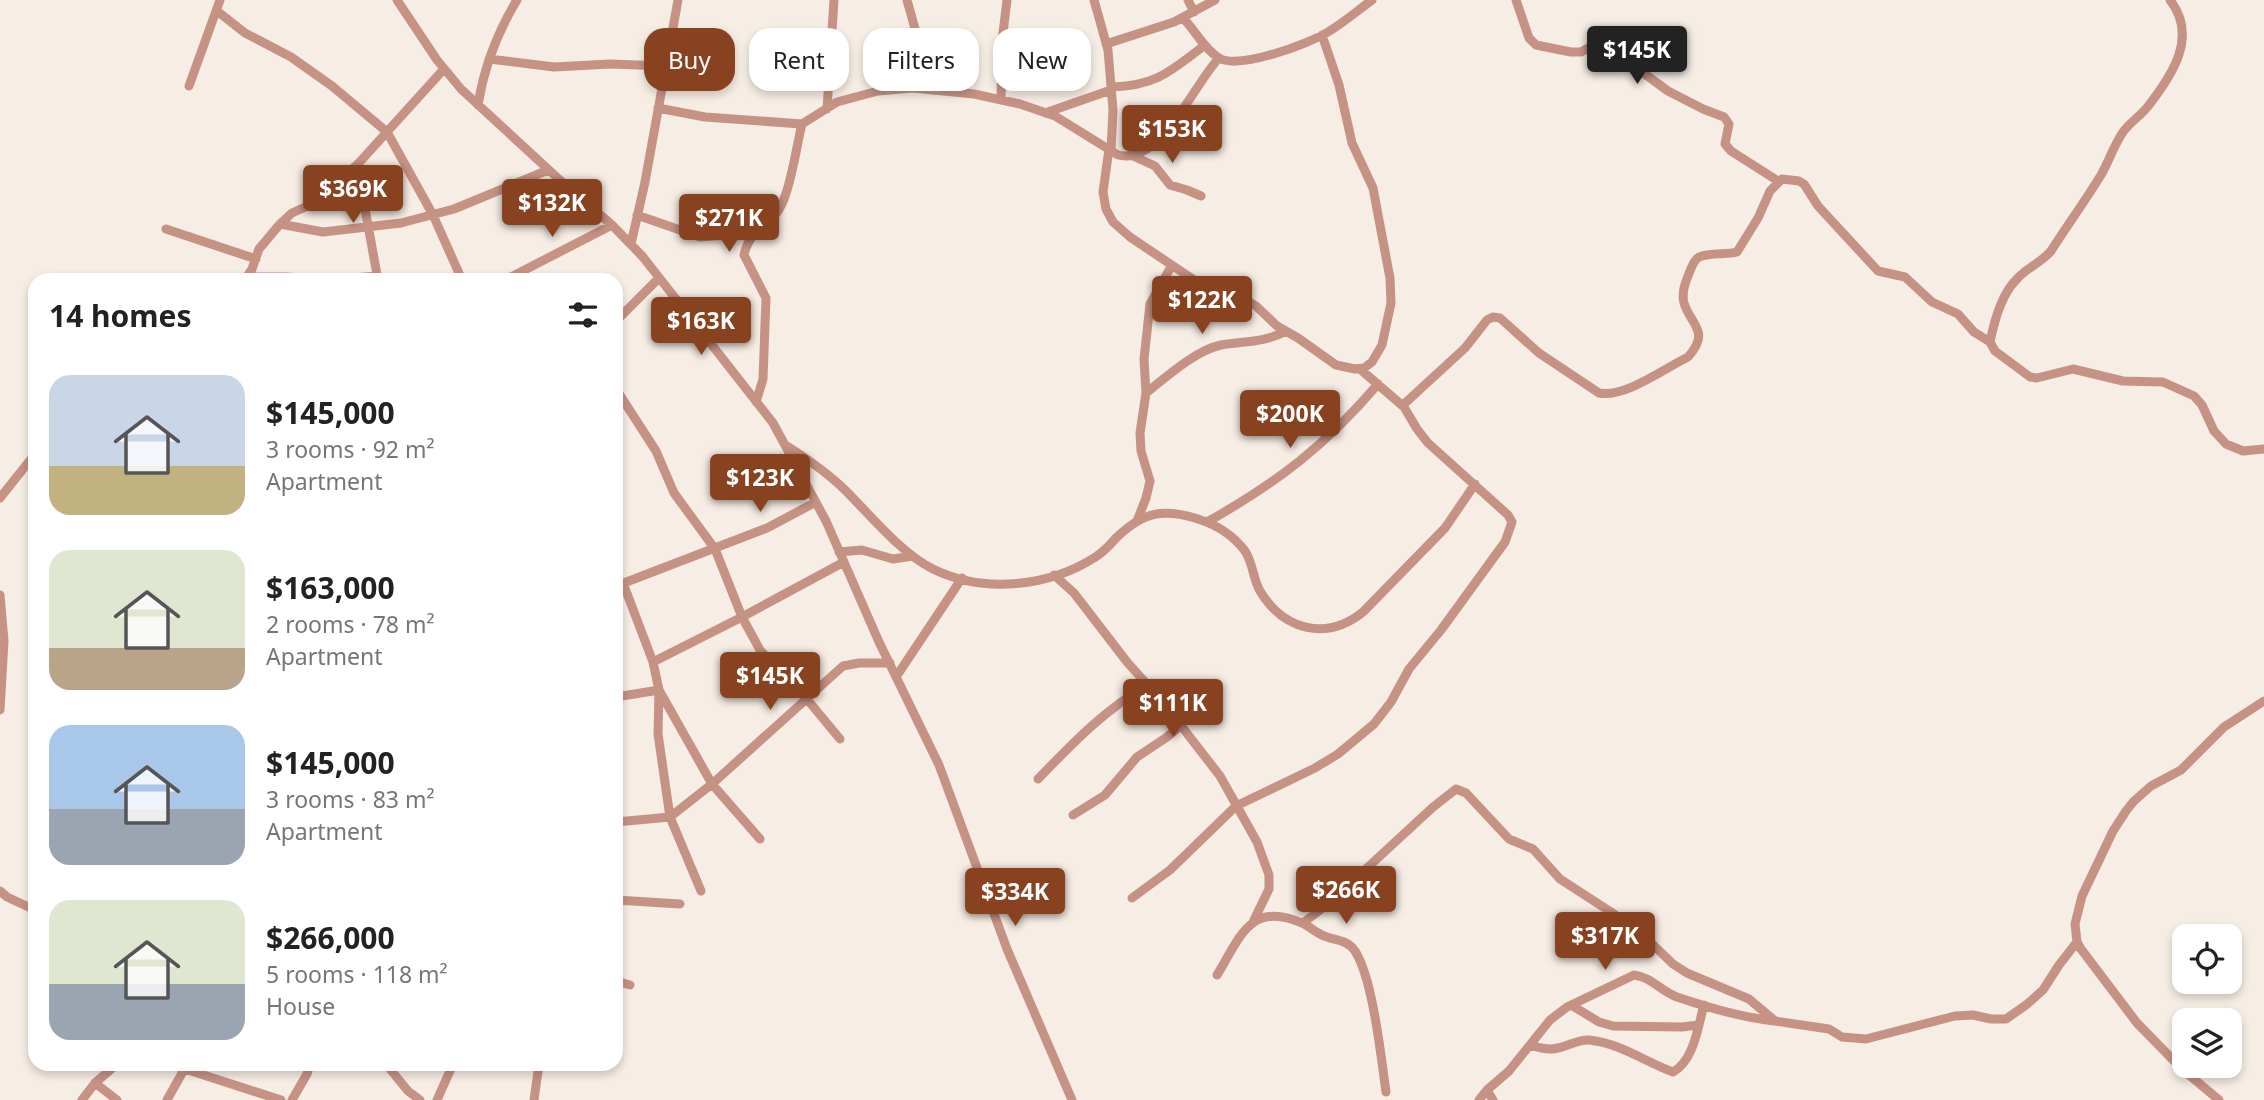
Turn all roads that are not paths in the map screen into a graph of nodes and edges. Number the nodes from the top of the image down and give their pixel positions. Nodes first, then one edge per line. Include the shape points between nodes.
1 (397, 0) edge
2 (517, 0) edge
3 (678, 0) edge
4 (834, 0) edge
5 (907, 0) edge
6 (1007, 0) edge
7 (1094, 0) edge
8 (1188, 0) edge
9 (1215, 0) edge
10 (1372, 0) edge
11 (1516, 0) edge
12 (2170, 0) edge
13 (218, 4) edge
14 (1194, 12) junction
15 (1183, 18) junction
16 (673, 28) edge
17 (915, 28) edge
18 (1322, 35) junction
19 (1106, 44) junction
20 (1205, 45) junction
21 (1219, 58) junction
22 (489, 59) junction
23 (644, 65) edge
24 (444, 69) junction
25 (189, 86) dead end
26 (1111, 88) junction
27 (662, 91) edge
28 (878, 91) edge
29 (942, 91) edge
30 (1001, 100) junction
31 (478, 105) junction
32 (659, 108) junction
33 (827, 109) junction
34 (1045, 113) junction
35 (802, 124) junction
36 (387, 132) junction
37 (1110, 150) junction
38 (1133, 156) junction
39 (357, 165) junction
40 (548, 170) junction
41 (1778, 181) junction
42 (1201, 196) dead end
43 (433, 215) junction
44 (637, 215) junction
45 (280, 224) junction
46 (612, 225) junction
47 (369, 227) junction
48 (166, 229) dead end
49 (750, 237) junction
50 (631, 244) junction
51 (256, 259) junction
52 (1172, 265) junction
53 (249, 273) edge
54 (377, 273) edge
55 (459, 273) edge
56 (519, 273) edge
57 (659, 278) junction
58 (623, 314) edge
59 (1286, 331) junction
60 (1990, 342) junction
61 (1360, 369) junction
62 (1378, 384) junction
63 (1146, 393) junction
64 (623, 400) edge
65 (756, 402) junction
66 (1403, 405) junction
67 (785, 444) junction
68 (2264, 449) edge
69 (28, 463) edge
70 (1475, 484) junction
71 (0, 498) edge
72 (816, 502) junction
73 (1137, 521) junction
74 (1207, 522) junction
75 (715, 549) junction
76 (839, 551) junction
77 (914, 556) junction
78 (844, 562) junction
79 (1054, 575) junction
80 (962, 578) junction
81 (623, 583) edge
82 (623, 591) edge
83 (0, 595) edge
84 (742, 617) junction
85 (653, 662) junction
86 (890, 663) junction
87 (896, 677) junction
88 (1148, 685) junction
89 (659, 690) junction
90 (623, 696) edge
91 (806, 698) junction
92 (2264, 701) edge
93 (0, 710) edge
94 (1181, 725) junction
95 (840, 739) dead end
96 (1038, 779) dead end
97 (712, 784) junction
98 (1236, 806) junction
99 (1073, 815) dead end
100 (670, 817) junction
101 (623, 821) edge
102 (760, 839) dead end
103 (0, 891) edge
104 (701, 891) dead end
105 (1132, 898) dead end
106 (623, 900) edge
107 (680, 904) dead end
108 (28, 907) edge
109 (1254, 920) junction
110 (1303, 923) junction
111 (2077, 942) junction
112 (1217, 975) dead end
113 (623, 983) edge
114 (630, 985) dead end
115 (1571, 1005) junction
116 (1704, 1005) junction
117 (1775, 1021) junction
118 (1698, 1025) junction
119 (1530, 1045) junction
120 (109, 1071) edge
121 (183, 1071) edge
122 (200, 1071) edge
123 (308, 1071) edge
124 (392, 1071) edge
125 (450, 1071) edge
126 (538, 1071) edge
127 (95, 1083) junction
128 (1487, 1090) junction
129 (1386, 1092) dead end
130 (82, 1100) edge
131 (117, 1100) edge
132 (167, 1100) edge
133 (281, 1100) edge
134 (292, 1100) edge
135 (420, 1100) edge
136 (437, 1100) edge
137 (534, 1100) edge
138 (1072, 1100) edge
139 (1479, 1100) edge
140 (1493, 1100) edge
141 (2219, 1100) edge

1 - 24 street
2 - 22 street
3 - 16 street
4 - 33 street
5 - 17 street
6 - 30 street
7 - 19 street
8 - 14 street
9 - 14 street
10 - 18 street
11 - 41 street via 1529,38 1536,45 1571,52 1592,46 1612,50 1668,91 1728,120 1725,144
12 - 60 street via 2178,9 2184,32 2173,68 2148,107 2123,132 2051,251 2015,279
13 - 25 street
13 - 36 street via 245,33 291,57
14 - 15 street
15 - 19 street
15 - 20 street
18 - 21 street via 1254,60 1228,63
18 - 61 street via 1352,143 1373,187 1390,278 1391,303 1382,345 1372,362
19 - 26 street
20 - 21 street
20 - 26 street via 1157,79
21 - 38 street via 1161,138
22 - 23 street via 554,67
22 - 31 street
24 - 31 street
24 - 36 street
26 - 34 street
26 - 37 street
27 - 32 street
28 - 33 street
29 - 30 street
30 - 34 street
31 - 40 street
32 - 35 street via 705,117
32 - 44 street
33 - 35 street
34 - 37 street
35 - 49 street via 782,205
36 - 39 street
36 - 43 street
37 - 38 street
37 - 52 street via 1102,192 1113,222
38 - 42 street via 1155,166 1170,185
39 - 45 street via 312,204
39 - 47 street
40 - 43 street
40 - 46 street
41 - 60 street via 1804,184 1818,206 1878,271 1906,276 1932,302 1958,314
41 - 66 street via 1737,252 1694,262 1683,295 1699,336 1688,357 1633,385 1599,393 1493,317
43 - 47 street
43 - 55 street
44 - 49 street via 700,237
44 - 50 street
45 - 47 street via 323,232
45 - 51 street
46 - 50 street
46 - 56 street
47 - 54 street
48 - 51 street
49 - 65 street via 744,255 766,306 763,379
50 - 57 street
51 - 53 street
52 - 59 street via 1200,284 1246,300
52 - 63 street via 1150,304 1144,359
57 - 58 street
57 - 65 street
59 - 61 street via 1336,365
59 - 63 street via 1261,341 1203,351
60 - 68 street via 2030,377 2073,369 2123,381 2164,382 2194,396 2225,444 2242,451
61 - 62 street
62 - 66 street
62 - 74 street via 1321,446 1271,484
63 - 73 street via 1140,433 1150,481
64 - 75 street via 656,452 674,493
65 - 67 street
66 - 70 street via 1428,443
67 - 72 street
67 - 77 street via 821,467
69 - 71 street
70 - 74 street via 1445,528 1380,596 1350,622 1325,629 1300,627 1281,613 1260,590 1246,553 1226,531
70 - 98 street via 1508,515 1511,529 1409,669 1391,702 1374,724 1338,754
72 - 75 street
72 - 76 street
73 - 74 street via 1162,513
73 - 79 street via 1097,556
75 - 81 street
75 - 84 street
76 - 77 street via 862,550 893,559
76 - 78 street
77 - 80 street
78 - 84 street
78 - 86 street
79 - 80 street via 1023,583 992,584
79 - 88 street via 1074,593
80 - 87 street
82 - 85 street
83 - 93 street via 4,641
84 - 85 street
84 - 91 street via 760,650
85 - 89 street
86 - 87 street
86 - 91 street via 844,666
87 - 138 street via 939,765 1007,949
88 - 94 street
88 - 96 street via 1095,721
89 - 90 street
89 - 97 street
89 - 100 street via 658,734
91 - 95 street
91 - 97 street
92 - 111 street via 2224,727 2181,770 2134,801 2113,831 2082,896 2075,924
94 - 98 street via 1220,776
94 - 99 street via 1137,757 1105,795
97 - 100 street
97 - 102 street
98 - 105 street via 1170,870
98 - 109 street via 1269,875 1269,889
100 - 101 street
100 - 104 street
103 - 108 street
106 - 107 street
109 - 110 street via 1275,916
109 - 112 street via 1244,928
110 - 117 street via 1456,789 1466,793 1509,839 1533,849 1560,879 1614,914 1673,964 1749,999
110 - 129 street via 1354,950 1370,995
111 - 117 street via 2043,990 2006,1019 1955,1016 1866,1040
111 - 141 street via 2137,1023
113 - 114 street
115 - 116 street via 1634,975
115 - 118 street via 1612,1026
115 - 119 street via 1550,1020
116 - 117 street
116 - 118 street
118 - 119 street via 1689,1055 1673,1072 1602,1042 1586,1040 1550,1049
119 - 128 street
120 - 127 street
121 - 132 street
122 - 133 street
123 - 134 street
124 - 135 street
125 - 136 street
126 - 137 street
127 - 130 street
127 - 131 street
128 - 139 street
128 - 140 street

